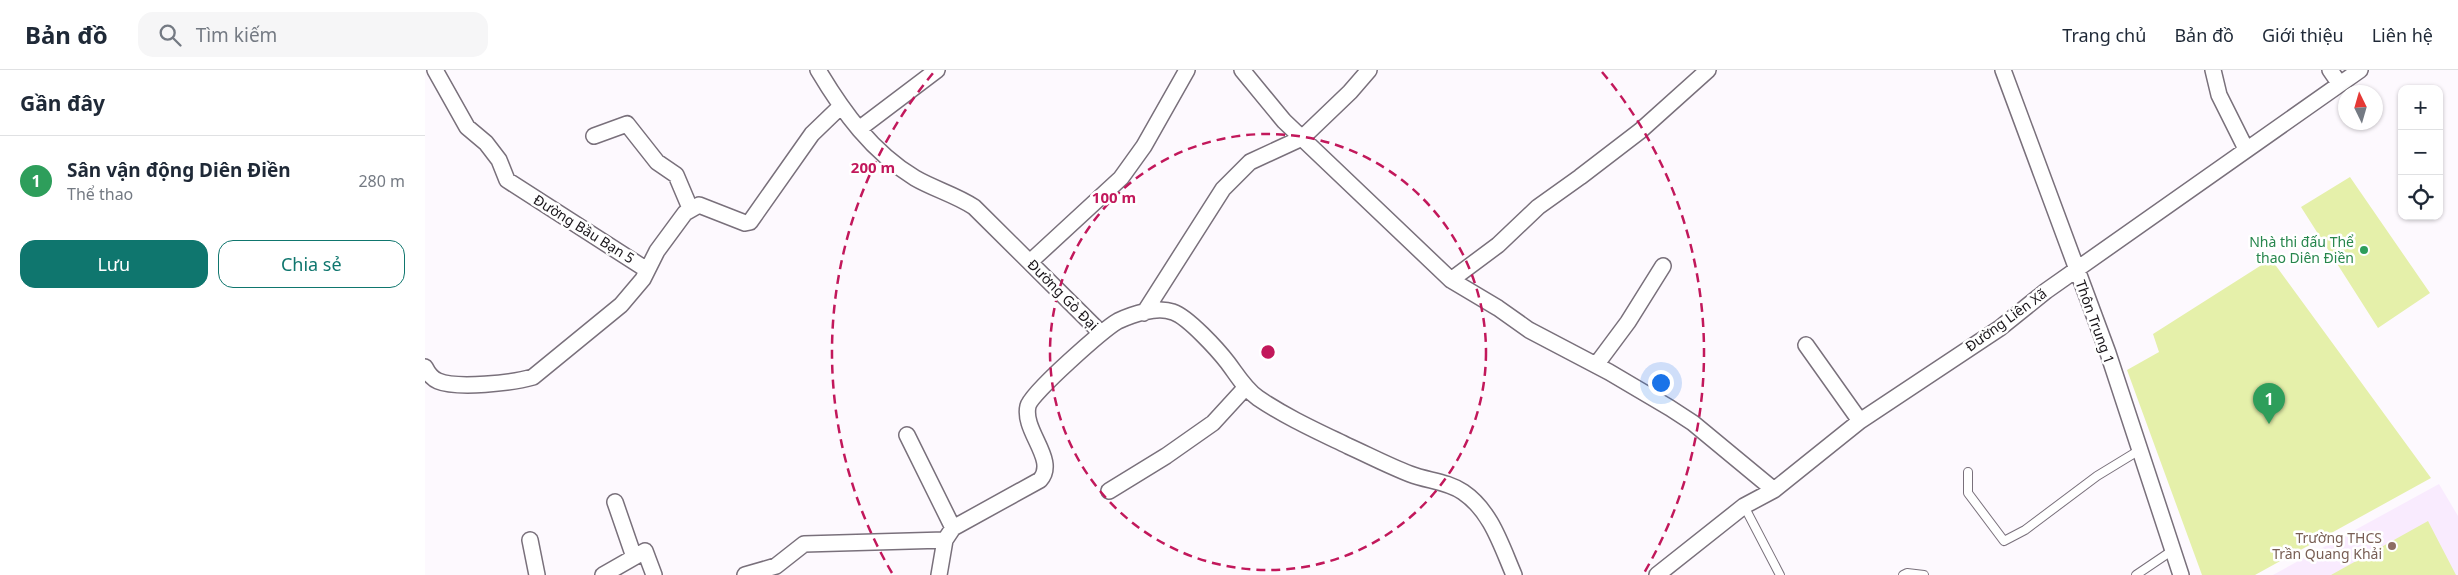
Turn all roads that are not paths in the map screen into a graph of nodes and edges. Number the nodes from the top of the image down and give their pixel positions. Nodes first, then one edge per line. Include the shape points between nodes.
1 (435, 70) edge
2 (817, 70) edge
3 (937, 70) edge
4 (1187, 70) edge
5 (1242, 70) edge
6 (1369, 70) edge
7 (1709, 70) edge
8 (2003, 70) edge
9 (2213, 70) edge
10 (2330, 70) edge
11 (2360, 70) edge
12 (2339, 83) junction
13 (840, 107) junction
14 (859, 129) junction
15 (594, 136) dead end
16 (1302, 138) junction
17 (2246, 149) junction
18 (690, 208) junction
19 (1031, 261) junction
20 (1663, 266) dead end
21 (647, 270) junction
22 (2076, 270) junction
23 (1451, 280) junction
24 (1144, 313) junction
25 (1101, 333) junction
26 (1806, 345) dead end
27 (1596, 365) junction
28 (425, 367) edge
29 (1246, 387) junction
30 (1860, 422) junction
31 (907, 435) dead end
32 (2138, 451) junction
33 (1968, 472) dead end
34 (1774, 490) junction
35 (1109, 491) dead end
36 (615, 502) dead end
37 (1744, 506) junction
38 (949, 534) junction
39 (530, 540) dead end
40 (2173, 550) junction
41 (634, 557) junction
42 (537, 575) edge
43 (603, 575) edge
44 (654, 575) edge
45 (745, 575) edge
46 (939, 575) edge
47 (1514, 575) edge
48 (1657, 575) edge
49 (1780, 575) edge
50 (1903, 575) edge
51 (1924, 575) edge
52 (2136, 575) edge
53 (2181, 575) edge

1 - 21 street, Đường Bầu Bạn 5 via 467,128 486,143 499,160 507,180
2 - 13 street, Đường Gò Đại
3 - 14 street
4 - 19 street via 1144,146 1121,178
5 - 16 street
6 - 16 street via 1351,92
7 - 23 street via 1640,131 1538,207 1498,245
8 - 22 street, Thôn Trung 1
9 - 17 street via 2219,95
10 - 12 street
11 - 12 street, Đường Liên Xã
12 - 17 street, Đường Liên Xã
13 - 14 street, Đường Gò Đại
13 - 18 street via 812,134 750,222 745,223 699,205
14 - 19 street, Đường Gò Đại via 880,153 900,169 974,207
15 - 18 street via 627,124 657,162 676,176
16 - 23 street
16 - 24 street via 1250,162 1223,189
17 - 22 street, Đường Liên Xã
18 - 21 street via 657,251
19 - 25 street, Đường Gò Đại
20 - 27 street
21 - 28 street via 621,305 533,377 516,382 451,384 438,381
22 - 30 street, Đường Liên Xã via 2000,328
22 - 32 street, Thôn Trung 1
23 - 27 street via 1529,330
24 - 25 street, Đường Gò Đại via 1118,322
24 - 29 street, Đường Gò Đại via 1165,310 1180,315 1210,342
25 - 38 street via 1031,397 1027,416 1046,463 1044,476
26 - 30 street
27 - 34 street via 1693,424
29 - 35 street via 1213,423
29 - 47 street, Đường Gò Đại via 1292,419 1411,475 1449,484 1463,492 1485,514
30 - 34 street, Đường Liên Xã
31 - 38 street
32 - 33 lane via 2097,476 2025,530 2003,541 1968,493
32 - 40 street, Thôn Trung 1
34 - 37 street, Đường Liên Xã
36 - 41 street
37 - 48 street, Đường Liên Xã
37 - 49 lane
38 - 45 street via 804,544 777,566
38 - 46 street
39 - 42 street
40 - 52 lane
40 - 53 street, Thôn Trung 1
41 - 43 street
41 - 44 street via 645,551
50 - 51 lane

